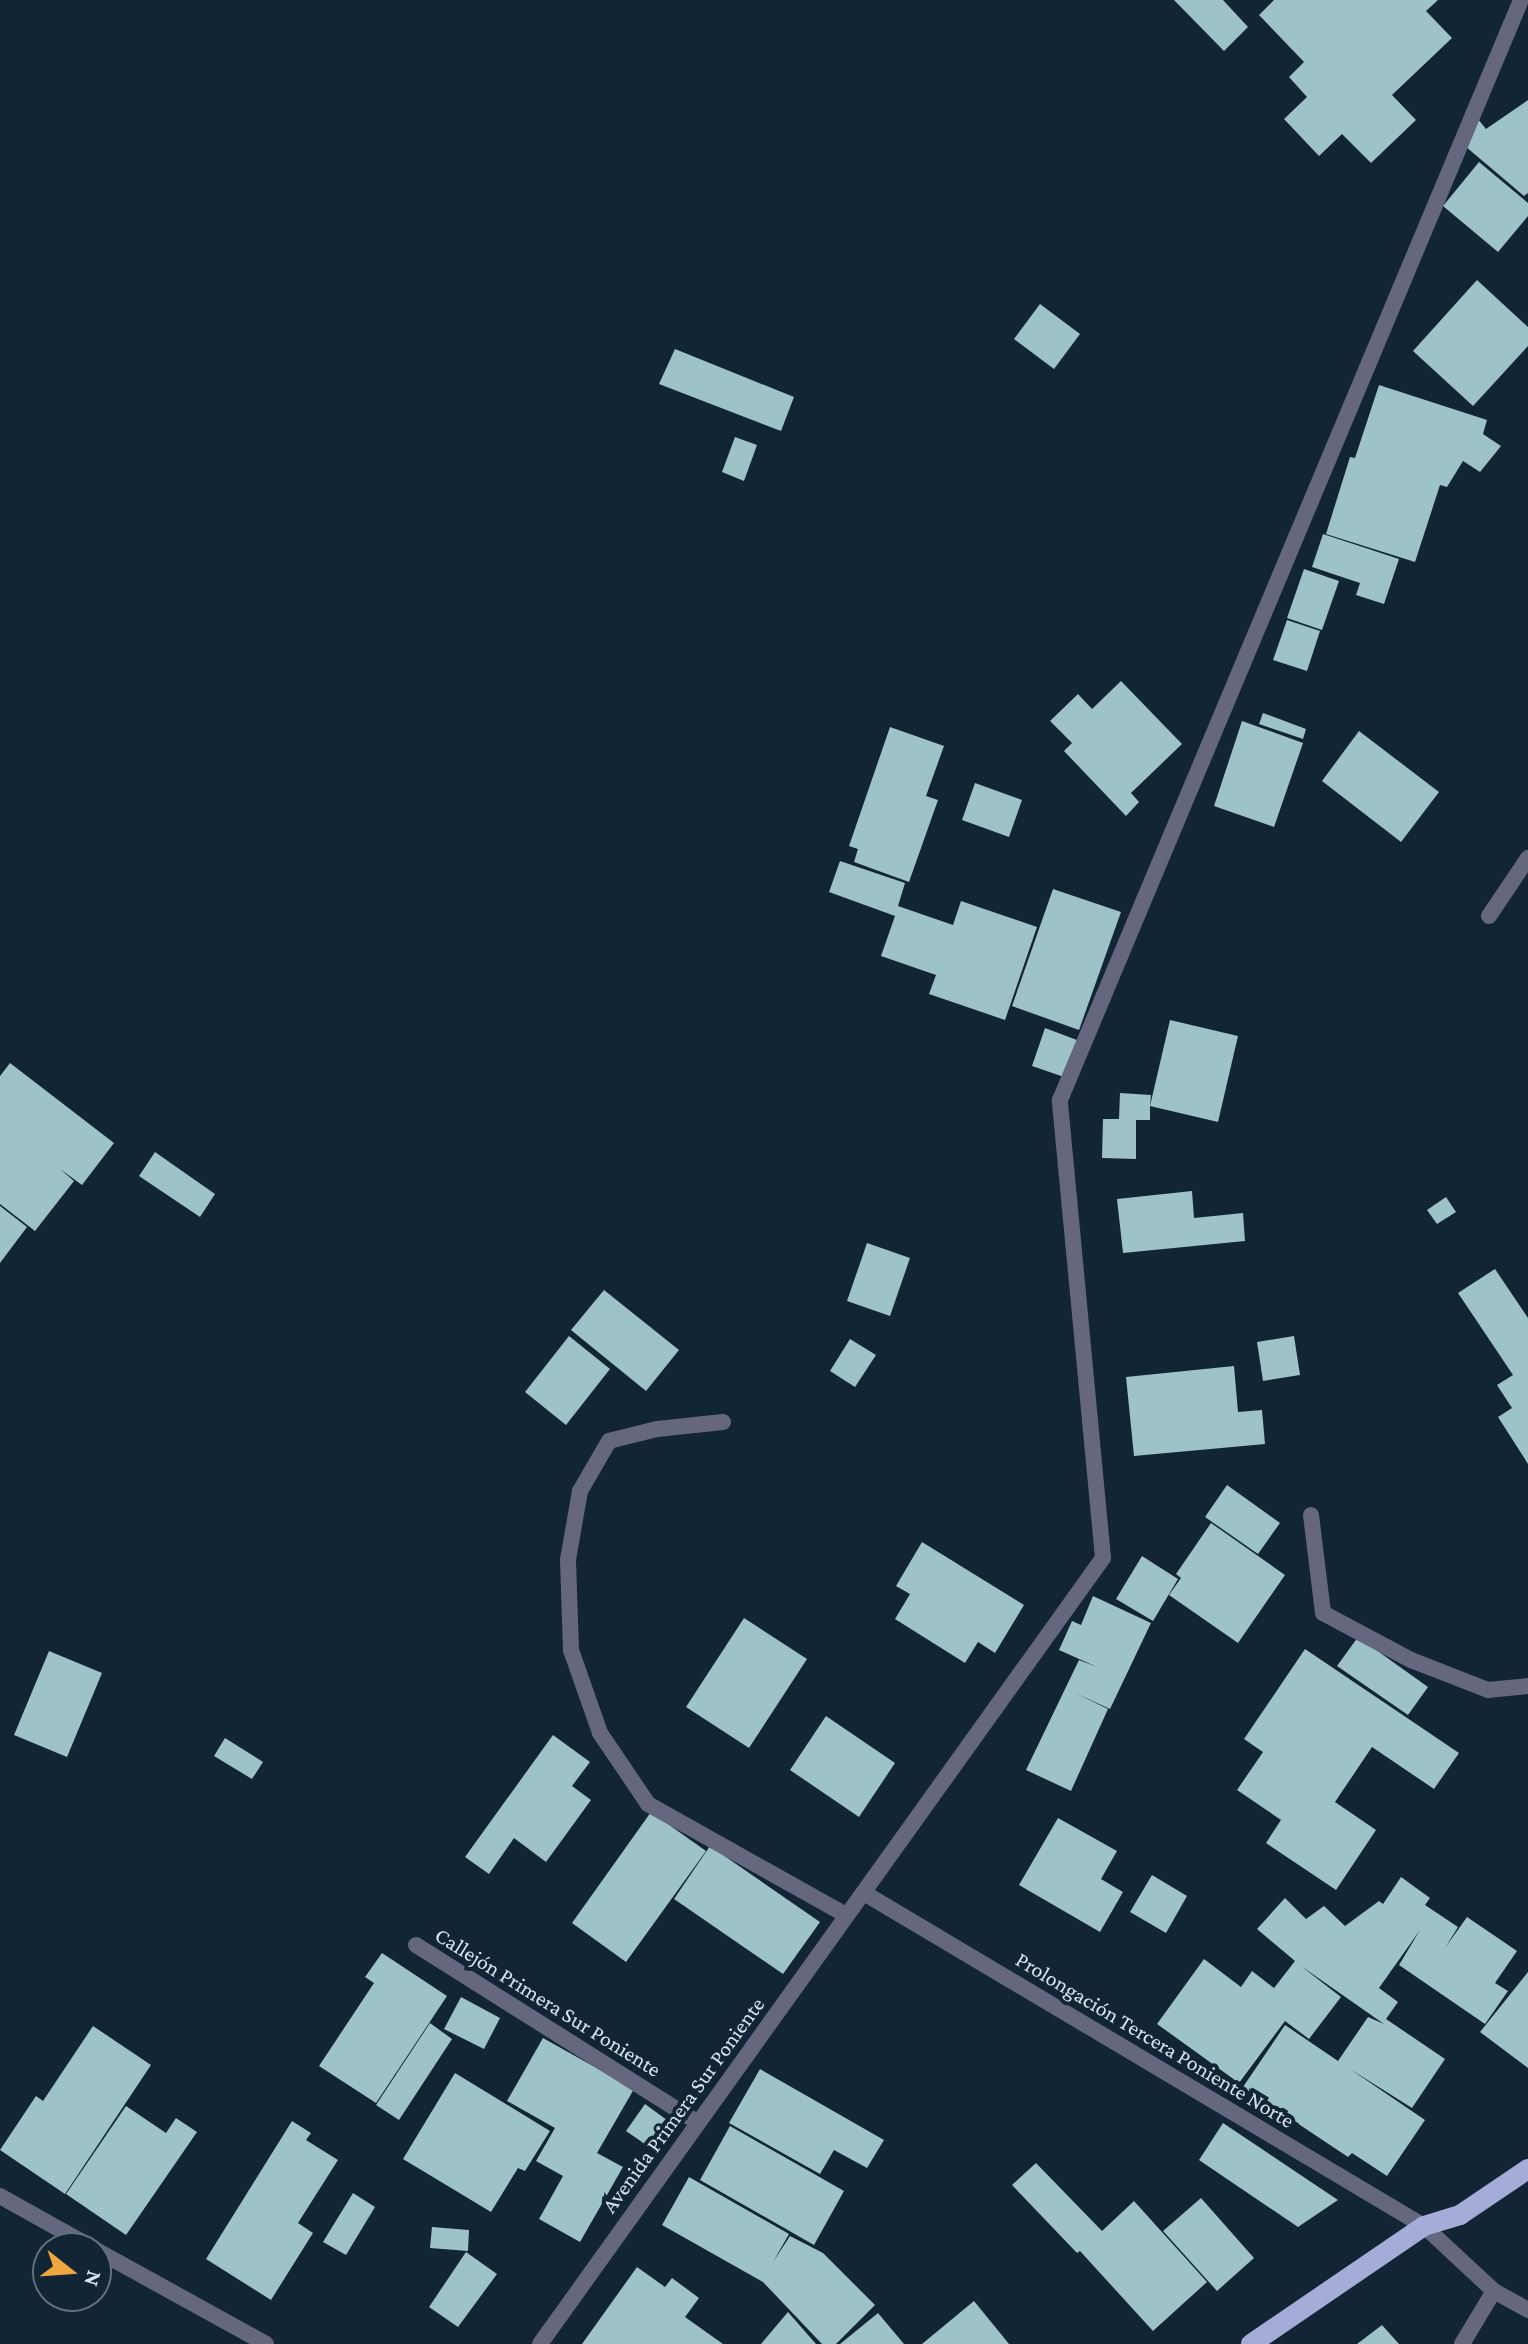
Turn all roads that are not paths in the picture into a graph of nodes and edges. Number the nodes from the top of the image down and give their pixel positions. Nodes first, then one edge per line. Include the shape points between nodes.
1 (1521, 0) edge
2 (1528, 858) edge
3 (1489, 916) dead end
4 (723, 1422) dead end
5 (1311, 1515) dead end
6 (1528, 1686) edge
7 (864, 1893) junction
8 (846, 1915) junction
9 (416, 1945) dead end
10 (697, 2122) junction
11 (1528, 2169) edge
12 (0, 2196) edge
13 (1424, 2226) junction
14 (64, 2232) edge
15 (112, 2259) edge
16 (1494, 2291) junction
17 (1528, 2310) edge
18 (266, 2344) edge
19 (540, 2344) edge
20 (1251, 2344) edge
21 (1462, 2344) edge

1 - 7 street, Avenida Primera Sur Poniente via 1060,1100 1103,1558
2 - 3 street
4 - 8 street via 609,1441 580,1491 568,1560 571,1650 600,1733 648,1804
5 - 6 street via 1323,1613 1411,1660 1488,1690
7 - 8 street, Avenida Primera Sur Poniente
7 - 13 street, Prolongación Tercera Poniente Norte
8 - 10 street, Avenida Primera Sur Poniente
9 - 10 street, Callejón Primera Sur Poniente
10 - 19 street, Avenida Primera Sur Poniente
11 - 13 main road via 1460,2215
12 - 14 street
13 - 16 street, Prolongación Tercera Poniente Norte
13 - 20 main road
15 - 18 street
16 - 17 street, Prolongación Tercera Poniente Norte
16 - 21 street

